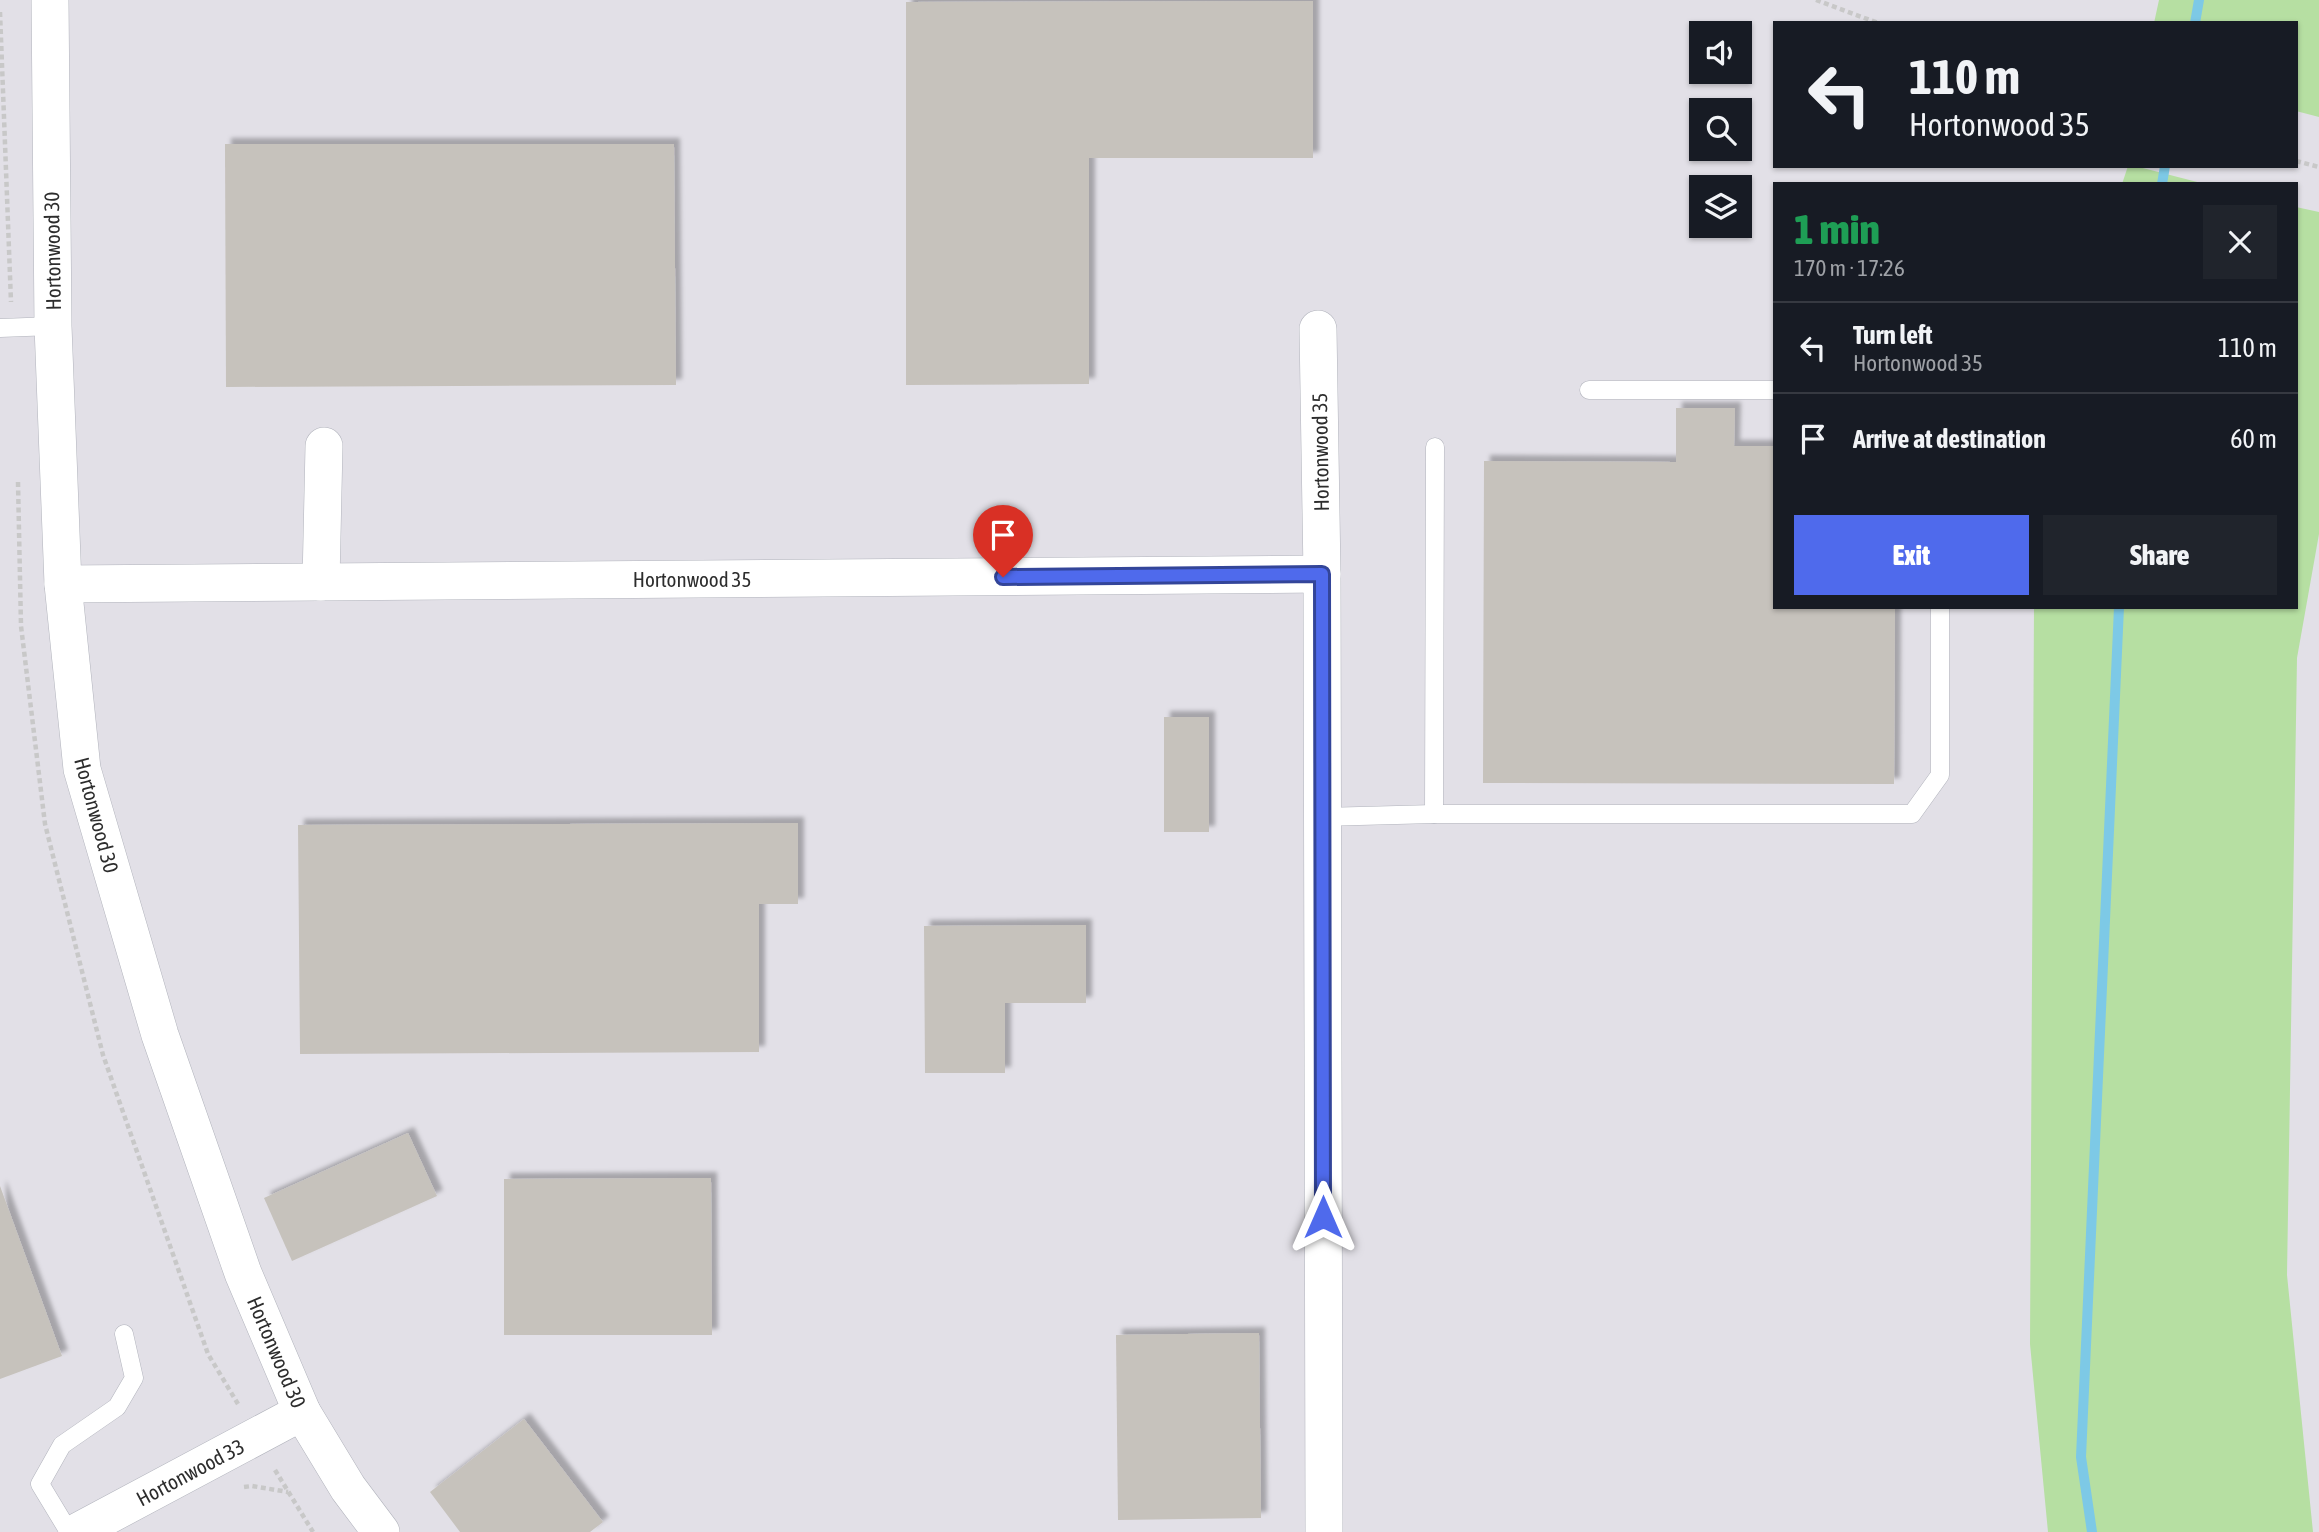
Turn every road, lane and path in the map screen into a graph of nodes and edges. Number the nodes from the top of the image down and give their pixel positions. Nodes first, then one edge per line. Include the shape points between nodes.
1 (50, 0) edge
2 (1815, 0) edge
3 (1873, 21) edge
4 (2298, 162) edge
5 (2319, 167) edge
6 (53, 326) junction
7 (0, 327) edge
8 (1318, 330) dead end
9 (1589, 390) dead end
10 (1773, 390) edge
11 (324, 446) dead end
12 (1435, 447) dead end
13 (1322, 574) junction
14 (321, 582) junction
15 (63, 584) junction
16 (1940, 609) edge
17 (1434, 814) junction
18 (1322, 817) junction
19 (124, 1334) dead end
20 (302, 1412) junction
21 (68, 1532) edge
22 (78, 1532) edge
23 (382, 1532) edge
24 (1324, 1532) edge

1 - 6 street, Hortonwood 30
2 - 3 path
4 - 5 path
6 - 7 lane
6 - 15 street, Hortonwood 30
8 - 13 street, Hortonwood 35
9 - 10 lane
11 - 14 street
12 - 17 lane
13 - 14 street, Hortonwood 35
13 - 18 street, Hortonwood 35
14 - 15 street, Hortonwood 35
15 - 20 street, Hortonwood 30 via 82,769 160,1035 243,1273
16 - 17 lane via 1940,775 1912,814
17 - 18 lane
18 - 24 street, Hortonwood 35
19 - 21 lane via 134,1378 117,1407 62,1445 40,1483
20 - 22 street, Hortonwood 33
20 - 23 street, Hortonwood 30 via 348,1488

